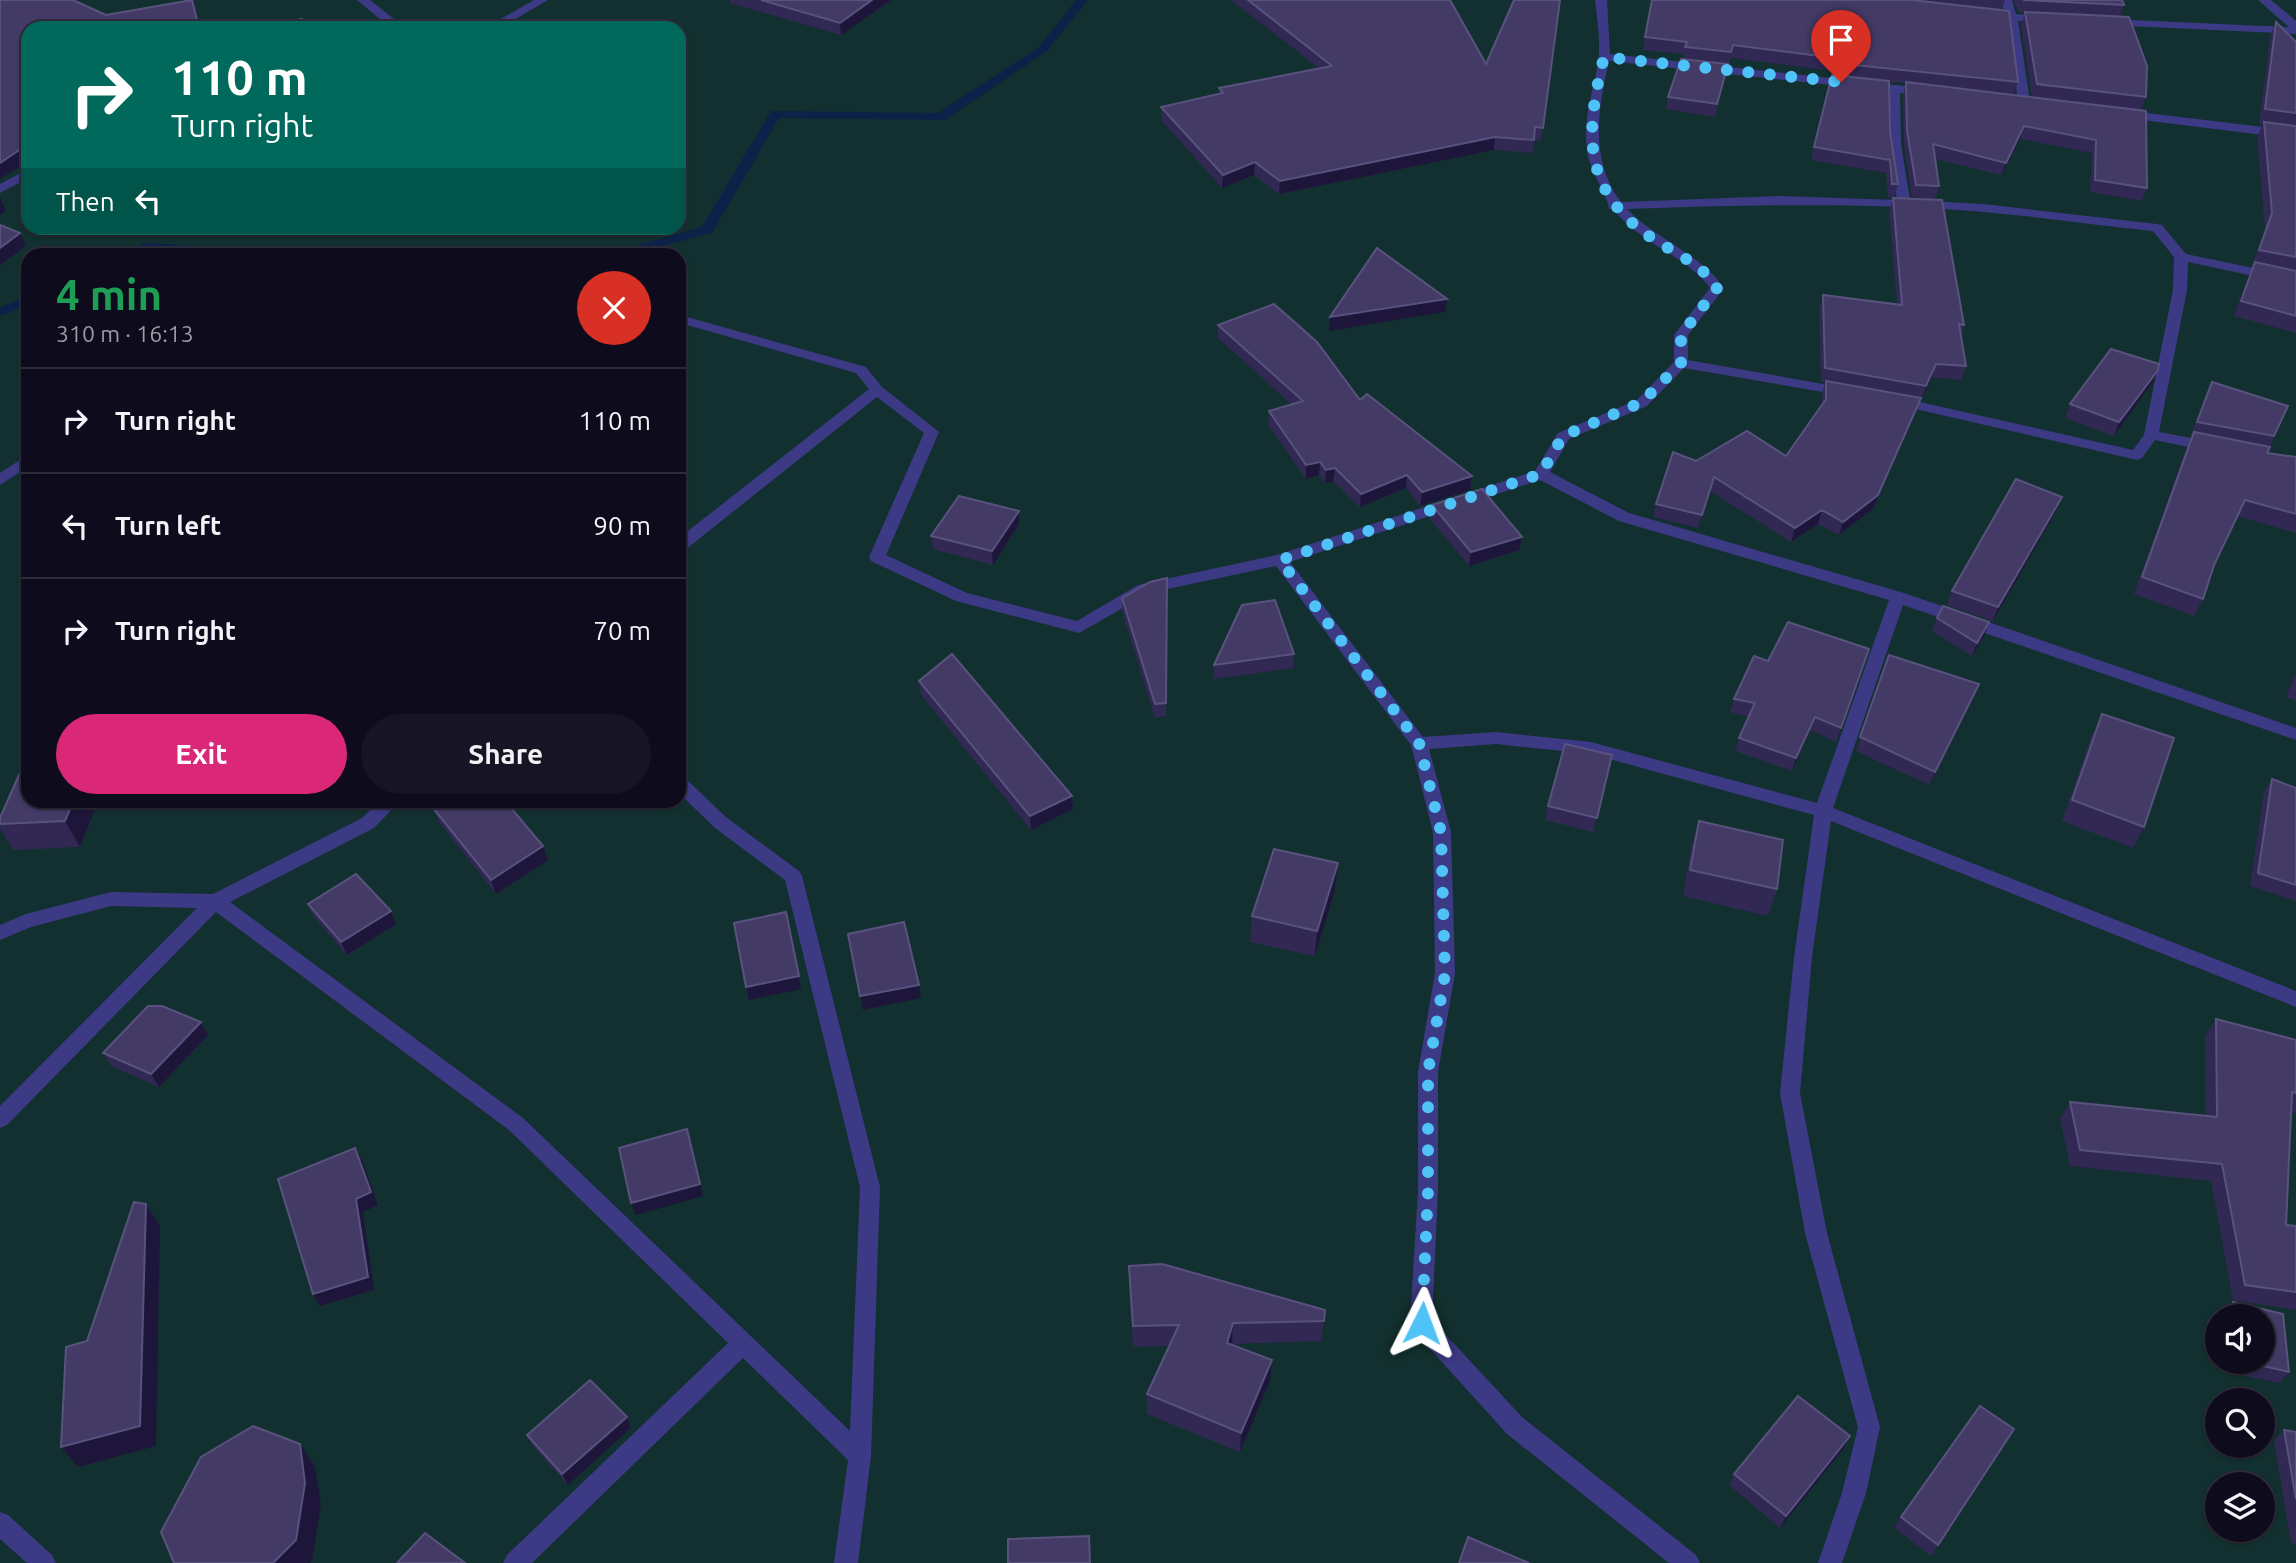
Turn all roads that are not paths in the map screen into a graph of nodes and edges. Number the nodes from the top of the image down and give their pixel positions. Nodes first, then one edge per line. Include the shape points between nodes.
1 (363, 0) edge
2 (542, 0) edge
3 (1601, 0) edge
4 (2006, 0) edge
5 (2264, 0) edge
6 (1972, 13) edge
7 (2012, 18) junction
8 (2052, 20) edge
9 (389, 21) edge
10 (504, 21) edge
11 (2093, 22) edge
12 (2296, 29) edge
13 (1604, 57) junction
14 (1894, 88) junction
15 (1946, 94) edge
16 (2037, 104) edge
17 (2105, 112) edge
18 (2296, 135) edge
19 (21, 177) edge
20 (0, 189) edge
21 (1904, 204) junction
22 (1614, 206) junction
23 (2181, 257) junction
24 (2296, 281) edge
25 (686, 321) edge
26 (1681, 363) junction
27 (877, 390) junction
28 (1858, 394) edge
29 (1885, 399) edge
30 (2151, 435) junction
31 (2230, 451) edge
32 (21, 465) edge
33 (1541, 474) junction
34 (0, 480) edge
35 (686, 540) edge
36 (1280, 560) junction
37 (1898, 597) junction
38 (2296, 734) edge
39 (1419, 743) junction
40 (686, 790) edge
41 (384, 808) edge
42 (1823, 811) junction
43 (215, 901) junction
44 (0, 933) edge
45 (2296, 999) edge
46 (0, 1119) edge
47 (743, 1343) junction
48 (860, 1456) junction
49 (0, 1523) edge
50 (44, 1563) edge
51 (515, 1563) edge
52 (846, 1563) edge
53 (1688, 1563) edge
54 (1830, 1563) edge

1 - 9 street
2 - 10 street
3 - 13 street
4 - 7 street
5 - 12 street
6 - 7 street
7 - 8 street
7 - 16 street via 2017,101
11 - 12 street
13 - 14 street
13 - 22 street via 1591,127 1593,160
14 - 15 street
14 - 21 street via 1895,144
17 - 18 street
19 - 20 street
21 - 22 street via 1779,200
21 - 23 street via 2157,228
22 - 26 street via 1642,232 1708,273 1717,288 1681,335
23 - 24 street
23 - 30 street via 2180,290
25 - 27 street via 861,370
26 - 28 street
26 - 33 street via 1642,402 1563,436
27 - 35 street
27 - 36 street via 932,432 877,557 962,597 1079,627 1144,590
29 - 30 street via 2137,455
30 - 31 street
32 - 34 street
33 - 36 street
33 - 37 street via 1624,517
36 - 39 street
37 - 38 street
37 - 42 street
39 - 42 street via 1496,738 1591,748
39 - 53 street via 1441,832 1445,974 1428,1072 1422,1323 1515,1426
40 - 48 street via 721,823 793,876 870,1187
41 - 43 street via 368,823
42 - 45 street
42 - 54 street via 1790,1093 1816,1233 1869,1427 1854,1493
43 - 44 street via 111,899 26,921
43 - 46 street
43 - 47 street via 516,1124
47 - 48 street
47 - 51 street
48 - 52 street
49 - 50 street

